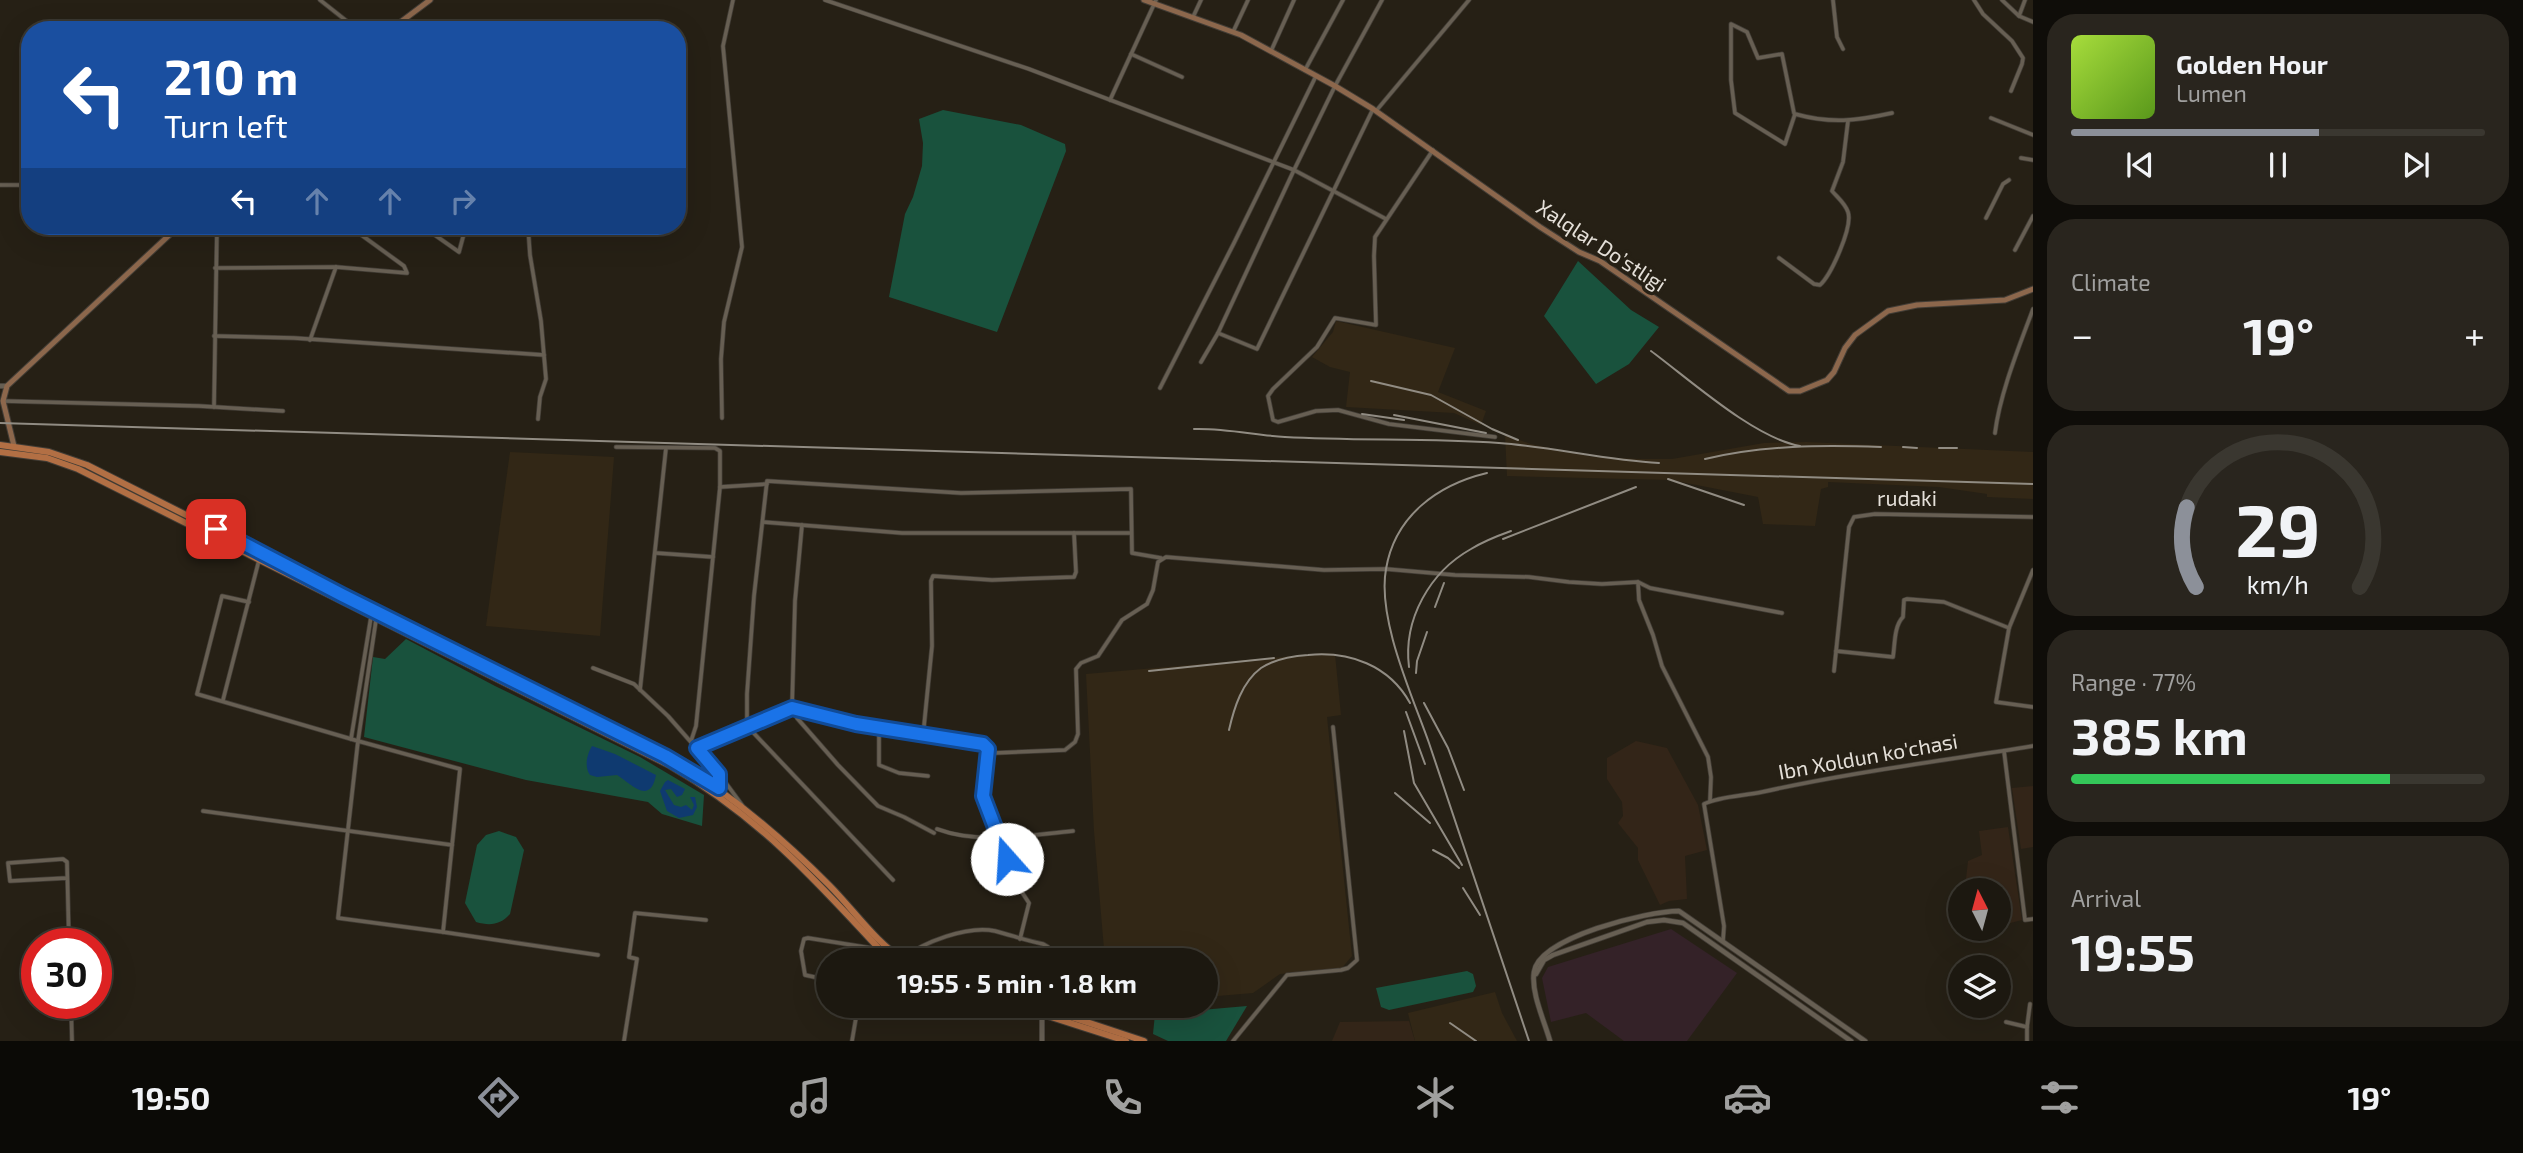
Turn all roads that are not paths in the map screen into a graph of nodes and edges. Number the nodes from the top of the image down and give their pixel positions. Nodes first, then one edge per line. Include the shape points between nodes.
1 (320, 0) edge
2 (430, 0) edge
3 (733, 0) edge
4 (825, 0) edge
5 (1144, 0) edge
6 (1201, 0) edge
7 (1248, 0) edge
8 (1294, 0) edge
9 (1343, 0) edge
10 (1382, 0) edge
11 (1469, 0) edge
12 (1833, 0) edge
13 (1974, 0) edge
14 (2002, 0) edge
15 (2025, 0) edge
16 (1155, 2) edge
17 (2019, 16) junction
18 (1194, 17) junction
19 (347, 21) edge
20 (402, 21) edge
21 (2033, 22) edge
22 (1233, 32) junction
23 (1843, 49) dead end
24 (1271, 51) junction
25 (1131, 54) junction
26 (1305, 71) junction
27 (1316, 76) junction
28 (1182, 77) dead end
29 (1335, 86) junction
30 (2011, 92) dead end
31 (1110, 100) junction
32 (1374, 110) junction
33 (1892, 113) dead end
34 (1795, 114) junction
35 (1991, 118) dead end
36 (1848, 121) junction
37 (2033, 135) edge
38 (1433, 150) junction
39 (2021, 158) dead end
40 (2033, 160) edge
41 (1273, 162) junction
42 (1294, 170) junction
43 (2009, 180) dead end
44 (0, 185) edge
45 (21, 185) edge
46 (1332, 191) junction
47 (2033, 216) edge
48 (1986, 218) dead end
49 (1386, 219) junction
50 (169, 235) edge
51 (217, 235) edge
52 (361, 235) edge
53 (435, 235) edge
54 (464, 235) edge
55 (529, 235) edge
56 (2015, 250) dead end
57 (1779, 258) dead end
58 (336, 267) junction
59 (215, 268) junction
60 (2033, 289) edge
61 (2033, 309) edge
62 (1218, 333) junction
63 (214, 336) junction
64 (310, 340) junction
65 (544, 355) junction
66 (1200, 362) dead end
67 (4, 387) edge
68 (1160, 388) dead end
69 (1, 401) edge
70 (214, 407) junction
71 (283, 411) dead end
72 (722, 418) dead end
73 (538, 419) dead end
74 (1994, 433) dead end
75 (1495, 437) dead end
76 (0, 445) edge
77 (14, 446) junction
78 (615, 447) dead end
79 (666, 447) junction
80 (0, 452) edge
81 (767, 484) junction
82 (720, 487) junction
83 (2033, 517) edge
84 (763, 522) junction
85 (802, 526) junction
86 (214, 532) junction
87 (1074, 533) junction
88 (1131, 533) junction
89 (245, 547) junction
90 (656, 553) junction
91 (713, 557) junction
92 (1161, 558) junction
93 (259, 559) junction
94 (2033, 570) edge
95 (1638, 582) junction
96 (249, 602) junction
97 (1782, 613) dead end
98 (374, 616) junction
99 (2009, 628) junction
100 (1836, 651) junction
101 (593, 668) dead end
102 (1834, 671) dead end
103 (640, 690) junction
104 (223, 701) junction
105 (2033, 707) edge
106 (792, 708) junction
107 (747, 726) junction
108 (1333, 727) dead end
109 (879, 728) junction
110 (923, 736) junction
111 (351, 739) junction
112 (358, 741) junction
113 (691, 741) junction
114 (2033, 746) edge
115 (697, 748) junction
116 (988, 749) junction
117 (2004, 751) junction
118 (719, 774) junction
119 (928, 776) dead end
120 (718, 792) junction
121 (1710, 801) junction
122 (743, 807) junction
123 (203, 811) dead end
124 (347, 830) junction
125 (1073, 831) dead end
126 (1000, 838) junction
127 (452, 845) junction
128 (67, 878) junction
129 (893, 880) dead end
130 (2033, 919) edge
131 (706, 920) dead end
132 (69, 928) edge
133 (443, 932) junction
134 (1020, 939) junction
135 (1723, 941) junction
136 (874, 943) junction
137 (872, 948) edge
138 (880, 948) edge
139 (885, 948) edge
140 (917, 948) edge
141 (1047, 948) edge
142 (598, 955) dead end
143 (816, 977) edge
144 (1534, 978) junction
145 (2029, 1004) dead end
146 (856, 1018) edge
147 (1041, 1018) edge
148 (1067, 1018) edge
149 (1072, 1018) edge
150 (71, 1019) edge
151 (2006, 1022) dead end
152 (2027, 1027) junction
153 (72, 1041) edge
154 (624, 1041) edge
155 (852, 1041) edge
156 (1042, 1041) edge
157 (1126, 1041) edge
158 (1144, 1041) edge
159 (1233, 1041) edge
160 (1550, 1041) edge
161 (1851, 1041) edge
162 (1866, 1041) edge
163 (2027, 1041) edge

1 - 19 street
2 - 20 main road
3 - 72 street via 723,46 742,247 724,322
4 - 31 street
5 - 16 main road, Xalqlar Do’stligi
6 - 18 street
7 - 22 street
8 - 24 street
9 - 26 street
10 - 29 street
11 - 32 street
12 - 23 street via 1836,37
13 - 30 street via 2022,58
14 - 17 street
15 - 17 street
16 - 18 main road, Xalqlar Do’stligi
16 - 25 street
17 - 21 street
18 - 22 main road, Xalqlar Do’stligi
22 - 24 main road, Xalqlar Do’stligi
24 - 26 main road, Xalqlar Do’stligi
25 - 28 street
25 - 31 street
26 - 27 main road, Xalqlar Do’stligi
27 - 29 main road, Xalqlar Do’stligi
27 - 41 street
29 - 32 main road, Xalqlar Do’stligi
29 - 42 street
31 - 41 street
32 - 38 main road, Xalqlar Do’stligi
32 - 46 street
33 - 36 street
34 - 34 street via 1782,54 1758,58 1747,32 1731,24 1735,113 1785,144
34 - 36 street
35 - 37 street
36 - 57 street via 1843,162 1832,191 1841,199 1849,220 1827,277 1820,285 1814,284
38 - 49 street
38 - 60 main road, Xalqlar Do’stligi via 1540,227 1600,261 1789,391 1827,380 1851,339 1888,311 2005,300
39 - 40 street
41 - 42 street
41 - 68 street
42 - 46 street
42 - 62 street
43 - 48 street
44 - 45 street
46 - 49 street
46 - 62 street via 1257,349
47 - 56 street
49 - 75 street via 1374,246 1376,325 1335,318 1317,346 1268,396 1273,420 1338,410 1389,424
50 - 67 main road
51 - 59 street
52 - 58 street via 408,273
53 - 54 street via 459,252
55 - 65 street
58 - 59 street
58 - 64 street
59 - 63 street
61 - 74 street
62 - 66 street
63 - 64 street
63 - 70 street
64 - 65 street
65 - 73 street via 546,379
67 - 69 main road
69 - 70 street
69 - 77 main road
70 - 71 street
76 - 77 main road
77 - 86 main road via 77,461
78 - 79 street
79 - 82 street via 720,451
79 - 90 street
80 - 86 main road via 71,466
81 - 82 street
81 - 84 street
81 - 88 street via 769,479 961,493 1131,489
82 - 91 street
83 - 100 street, rudaki via 1854,517 1849,527
84 - 85 street
84 - 107 street
85 - 87 street via 902,534
85 - 106 street
86 - 89 main road
87 - 88 street
87 - 110 street via 1074,577 992,580 933,576
88 - 92 street via 1132,553
89 - 93 main road
89 - 120 main road via 672,760
90 - 91 street
90 - 103 street
91 - 113 street
92 - 95 street via 1602,584
92 - 116 street via 1147,604 1122,620 1098,656 1076,669 1078,734 1071,746 1031,752 995,753
93 - 96 street
93 - 98 main road
94 - 99 street
95 - 97 street
95 - 121 street via 1639,600 1662,667 1708,757
96 - 104 street
96 - 104 street via 222,596 197,694
98 - 111 street
98 - 112 street
98 - 120 main road
99 - 100 street via 1944,602 1907,599 1896,629 1894,657
99 - 105 street via 1996,702
100 - 102 street, rudaki
101 - 103 street
103 - 113 street
104 - 111 street
106 - 107 street
106 - 109 street
106 - 126 street via 878,806 936,831
107 - 115 street
107 - 129 street
108 - 159 street via 1357,960 1341,970 1287,975
109 - 110 street
109 - 119 street via 879,765
110 - 116 street via 983,744
111 - 112 street
112 - 124 street
112 - 127 street via 460,769
113 - 115 street
114 - 117 street, Ibn Xoldun ko'chasi
115 - 118 street
116 - 126 street via 983,796
117 - 121 street, Ibn Xoldun ko'chasi
117 - 130 street via 2025,920
118 - 120 street
118 - 122 street
120 - 122 main road
120 - 136 main road via 794,857
121 - 135 street via 1704,804
122 - 136 main road via 798,854
123 - 124 street
124 - 127 street
124 - 133 street via 338,918
125 - 126 street
126 - 134 street via 1012,877 1029,903
127 - 133 street
128 - 128 street via 63,859 8,863 9,881
128 - 132 street
131 - 154 street via 635,913 629,957 637,959
133 - 142 street
134 - 140 street via 970,930
134 - 141 street
135 - 144 street via 1679,911 1660,911 1564,941 1545,953
135 - 162 street
136 - 137 street
136 - 138 main road
136 - 139 main road
136 - 143 street via 804,939 805,975
144 - 160 street
144 - 161 street via 1553,955 1647,922 1684,923
145 - 152 street
146 - 155 street
147 - 156 street
148 - 157 main road
149 - 158 main road
150 - 153 street
151 - 152 street
152 - 163 street

